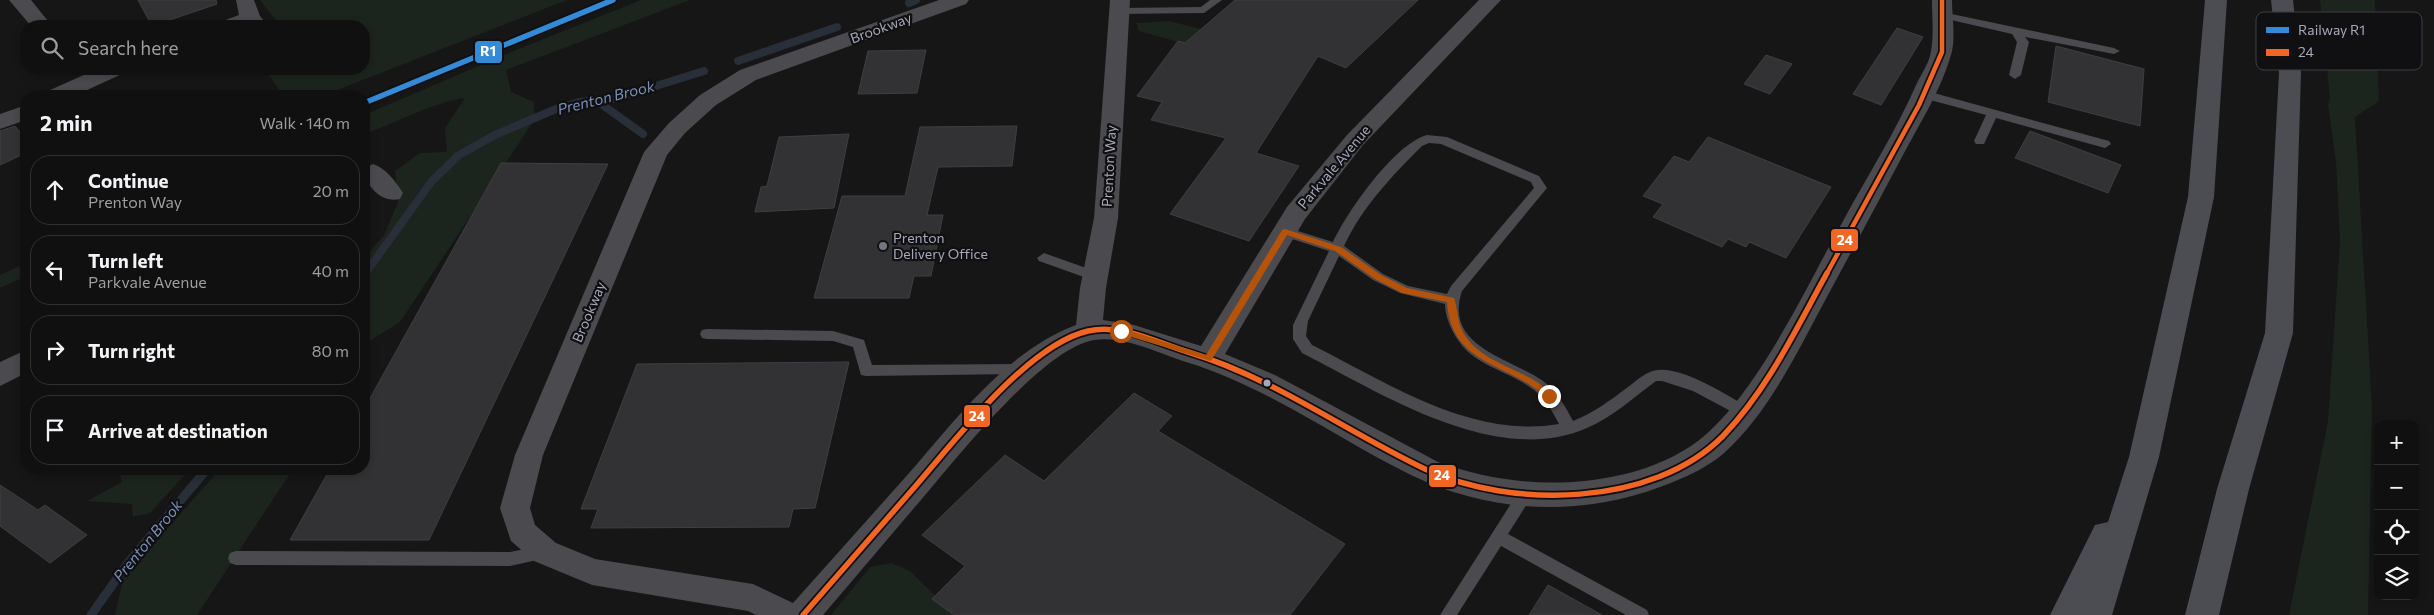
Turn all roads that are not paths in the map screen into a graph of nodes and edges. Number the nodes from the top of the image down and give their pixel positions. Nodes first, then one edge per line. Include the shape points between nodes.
1 (19, 0) edge
2 (959, 0) edge
3 (1217, 0) edge
4 (1491, 0) edge
5 (2216, 0) edge
6 (1120, 6) edge
7 (1942, 8) edge
8 (37, 20) edge
9 (2016, 32) junction
10 (2114, 51) dead end
11 (2290, 70) edge
12 (94, 75) edge
13 (2016, 75) dead end
14 (65, 84) edge
15 (1924, 94) junction
16 (20, 114) edge
17 (1992, 114) junction
18 (0, 122) edge
19 (1980, 141) dead end
20 (2105, 144) dead end
21 (1285, 232) junction
22 (1338, 249) junction
23 (1044, 258) dead end
24 (1095, 276) junction
25 (1451, 300) junction
26 (1089, 331) junction
27 (707, 334) dead end
28 (1208, 358) junction
29 (20, 363) edge
30 (1025, 369) junction
31 (0, 375) edge
32 (1743, 411) junction
33 (1569, 428) junction
34 (2144, 457) junction
35 (1526, 494) junction
36 (1499, 537) junction
37 (544, 552) junction
38 (236, 558) dead end
39 (786, 615) edge
40 (802, 615) edge
41 (1448, 615) edge
42 (1641, 615) edge
43 (2067, 615) edge
44 (2095, 615) edge
45 (2202, 615) edge

1 - 8 street
2 - 37 street, Brookway via 748,75 715,94 682,121 656,152 527,464 514,508 522,532
3 - 6 lane via 1204,10
4 - 21 street, Parkvale Avenue via 1355,140 1296,213
5 - 34 highway via 2201,196
6 - 24 street, Prenton Way via 1106,218
7 - 9 lane
7 - 15 street via 1942,52
9 - 10 lane
9 - 13 lane via 2023,42
11 - 45 highway via 2279,333 2233,489
12 - 14 street
15 - 17 lane
15 - 32 street via 1773,371
16 - 18 street
17 - 19 lane
17 - 20 lane
21 - 22 lane
21 - 28 street, Parkvale Avenue
22 - 25 lane via 1378,277 1405,290
22 - 25 lane via 1350,220 1380,180 1408,150 1427,139 1443,140 1535,179 1541,188 1476,264
22 - 33 lane via 1299,327 1300,342 1307,349 1452,418 1501,431 1534,433
23 - 24 lane
24 - 26 street, Prenton Way
25 - 33 lane via 1460,333 1473,350 1490,362 1538,385 1557,406
26 - 28 street via 1121,331
26 - 30 street via 1058,344
27 - 30 lane via 833,336 859,344 866,371
28 - 35 street via 1240,370 1430,471 1469,484
29 - 31 street
30 - 40 street via 967,427
32 - 33 lane via 1675,377 1661,374 1653,376 1605,410
32 - 35 street via 1701,455 1666,473 1622,488 1588,494
34 - 43 highway
34 - 44 highway
35 - 36 lane
36 - 41 lane
36 - 42 lane
37 - 38 lane via 510,559
37 - 39 street, Brookway via 592,572 753,598

